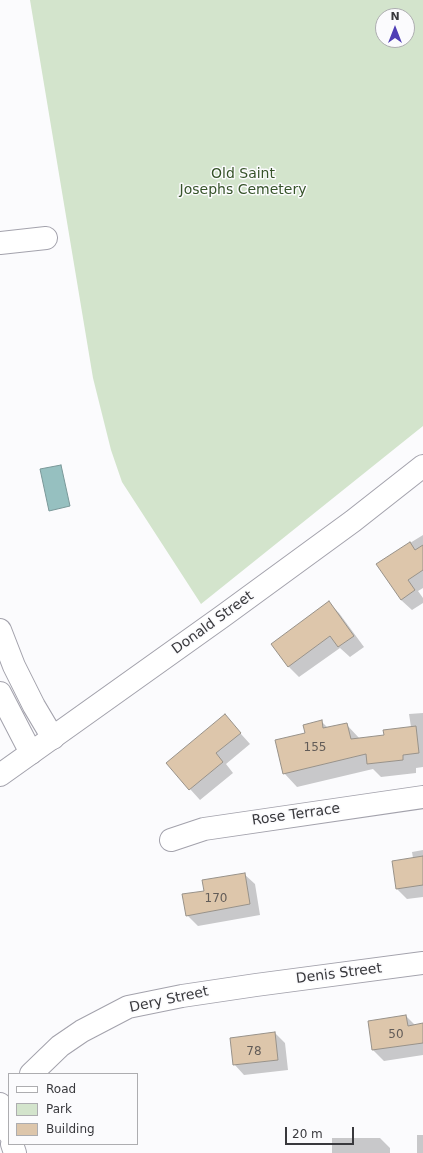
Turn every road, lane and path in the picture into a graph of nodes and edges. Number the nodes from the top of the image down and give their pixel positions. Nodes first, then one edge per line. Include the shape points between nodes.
1 (46, 238) dead end
2 (0, 242) edge
3 (423, 466) edge
4 (0, 630) edge
5 (0, 693) edge
6 (53, 738) junction
7 (31, 753) junction
8 (0, 775) edge
9 (423, 796) edge
10 (171, 840) dead end
11 (423, 963) edge
12 (256, 985) joint
13 (31, 1073) edge
14 (8, 1095) edge
15 (0, 1103) edge
16 (8, 1130) edge

1 - 2 street
3 - 6 street, Donald Street via 347,525
4 - 6 street via 14,666
5 - 7 street
6 - 7 street, Donald Street
7 - 8 street, Donald Street
9 - 10 street, Rose Terrace via 204,829
11 - 12 street, Denis Street
12 - 13 street, Dery Street via 182,996 128,1008 60,1046
14 - 15 street
15 - 16 street

